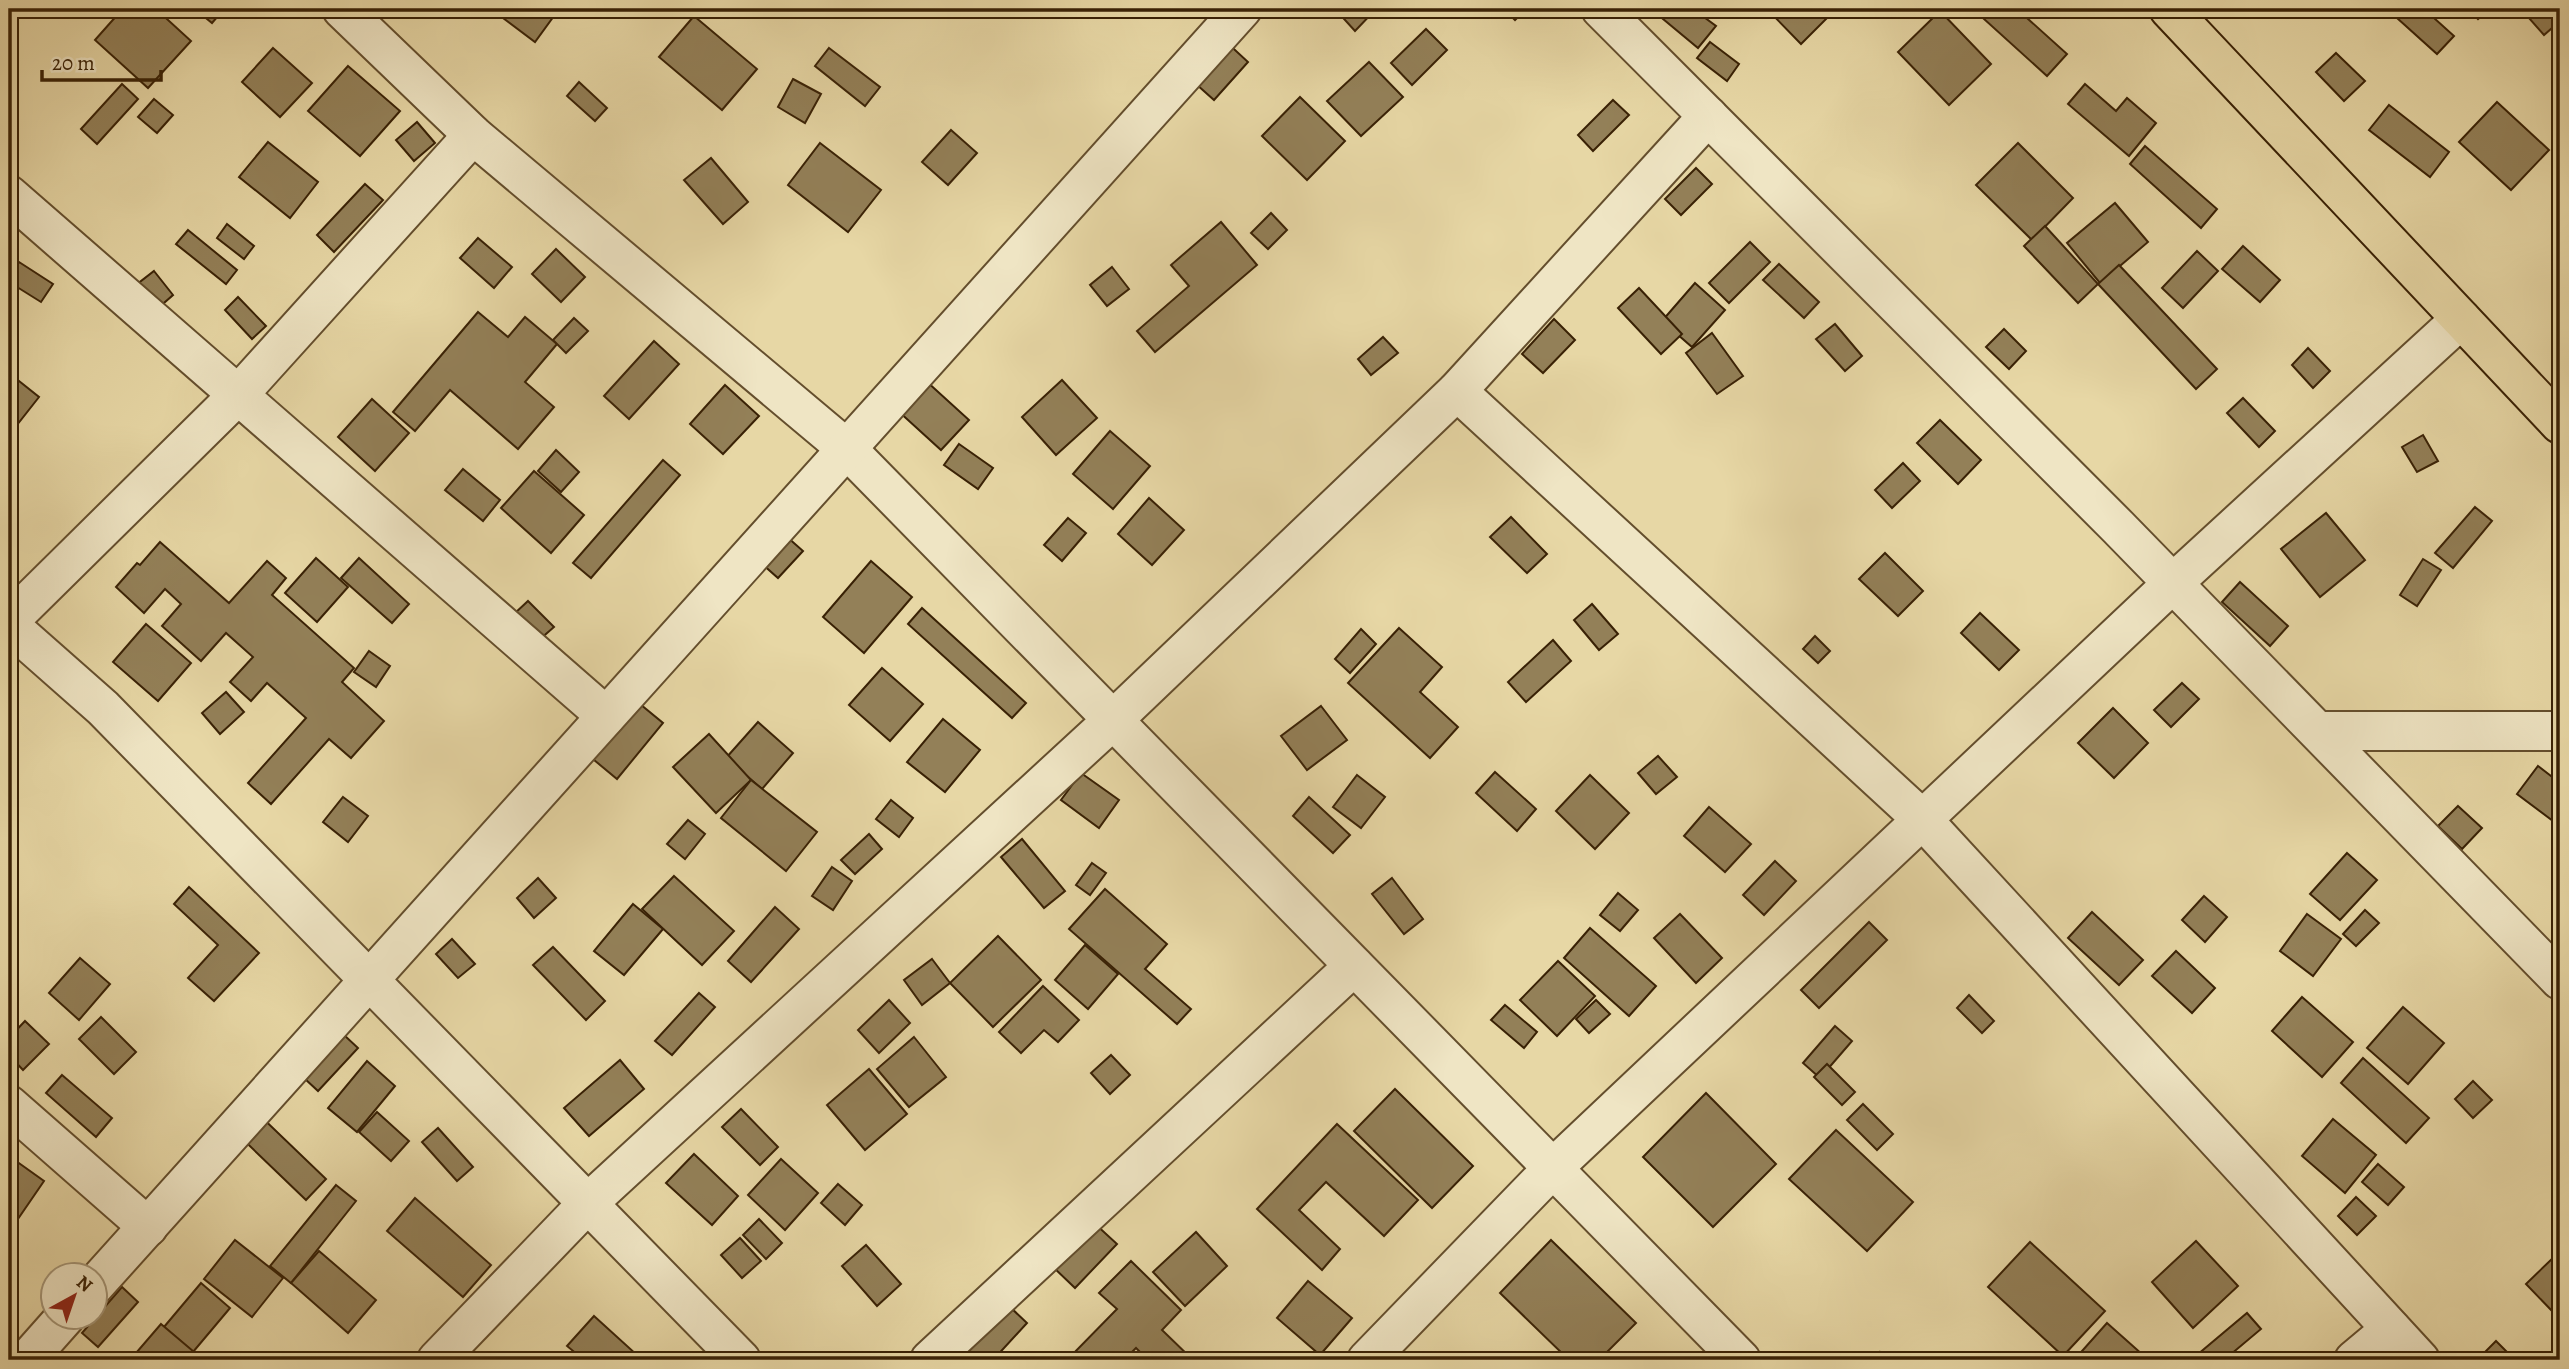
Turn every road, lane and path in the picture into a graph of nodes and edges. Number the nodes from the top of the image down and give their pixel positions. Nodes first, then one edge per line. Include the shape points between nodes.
1 (342, 9) edge
2 (1242, 9) edge
3 (1601, 9) edge
4 (2169, 9) edge
5 (1708, 116) junction
6 (473, 135) junction
7 (9, 195) edge
8 (2461, 319) junction
9 (1457, 391) junction
10 (239, 396) junction
11 (2560, 424) edge
12 (847, 449) junction
13 (2173, 583) junction
14 (9, 623) edge
15 (606, 716) junction
16 (1113, 720) junction
17 (2318, 731) junction
18 (2560, 731) edge
19 (1922, 819) junction
20 (1354, 965) junction
21 (370, 979) junction
22 (2560, 980) edge
23 (9, 1105) edge
24 (1553, 1168) junction
25 (588, 1203) junction
26 (148, 1227) junction
27 (108, 1271) edge
28 (2391, 1329) junction
29 (54, 1330) edge
30 (27, 1360) edge
31 (437, 1360) edge
32 (741, 1360) edge
33 (930, 1360) edge
34 (1367, 1360) edge
35 (1741, 1360) edge
36 (2354, 1360) edge
37 (2420, 1360) edge

1 - 6 street
2 - 12 street
3 - 5 street
4 - 8 main road
5 - 9 street
5 - 13 street
6 - 10 street
6 - 12 street
7 - 10 street
8 - 11 main road
8 - 13 street
9 - 16 street
9 - 19 street
10 - 14 street
10 - 15 street
12 - 15 street
12 - 16 street
13 - 17 street
13 - 19 street
14 - 21 street via 103,708
15 - 21 street
16 - 20 street
16 - 25 street
17 - 18 street
17 - 22 street
19 - 24 street
19 - 28 street
20 - 24 street
20 - 33 street
21 - 25 street
21 - 26 street
23 - 26 street
24 - 34 street
24 - 35 street
25 - 31 street
25 - 32 street
26 - 27 street
28 - 36 street
28 - 37 street
29 - 30 street

